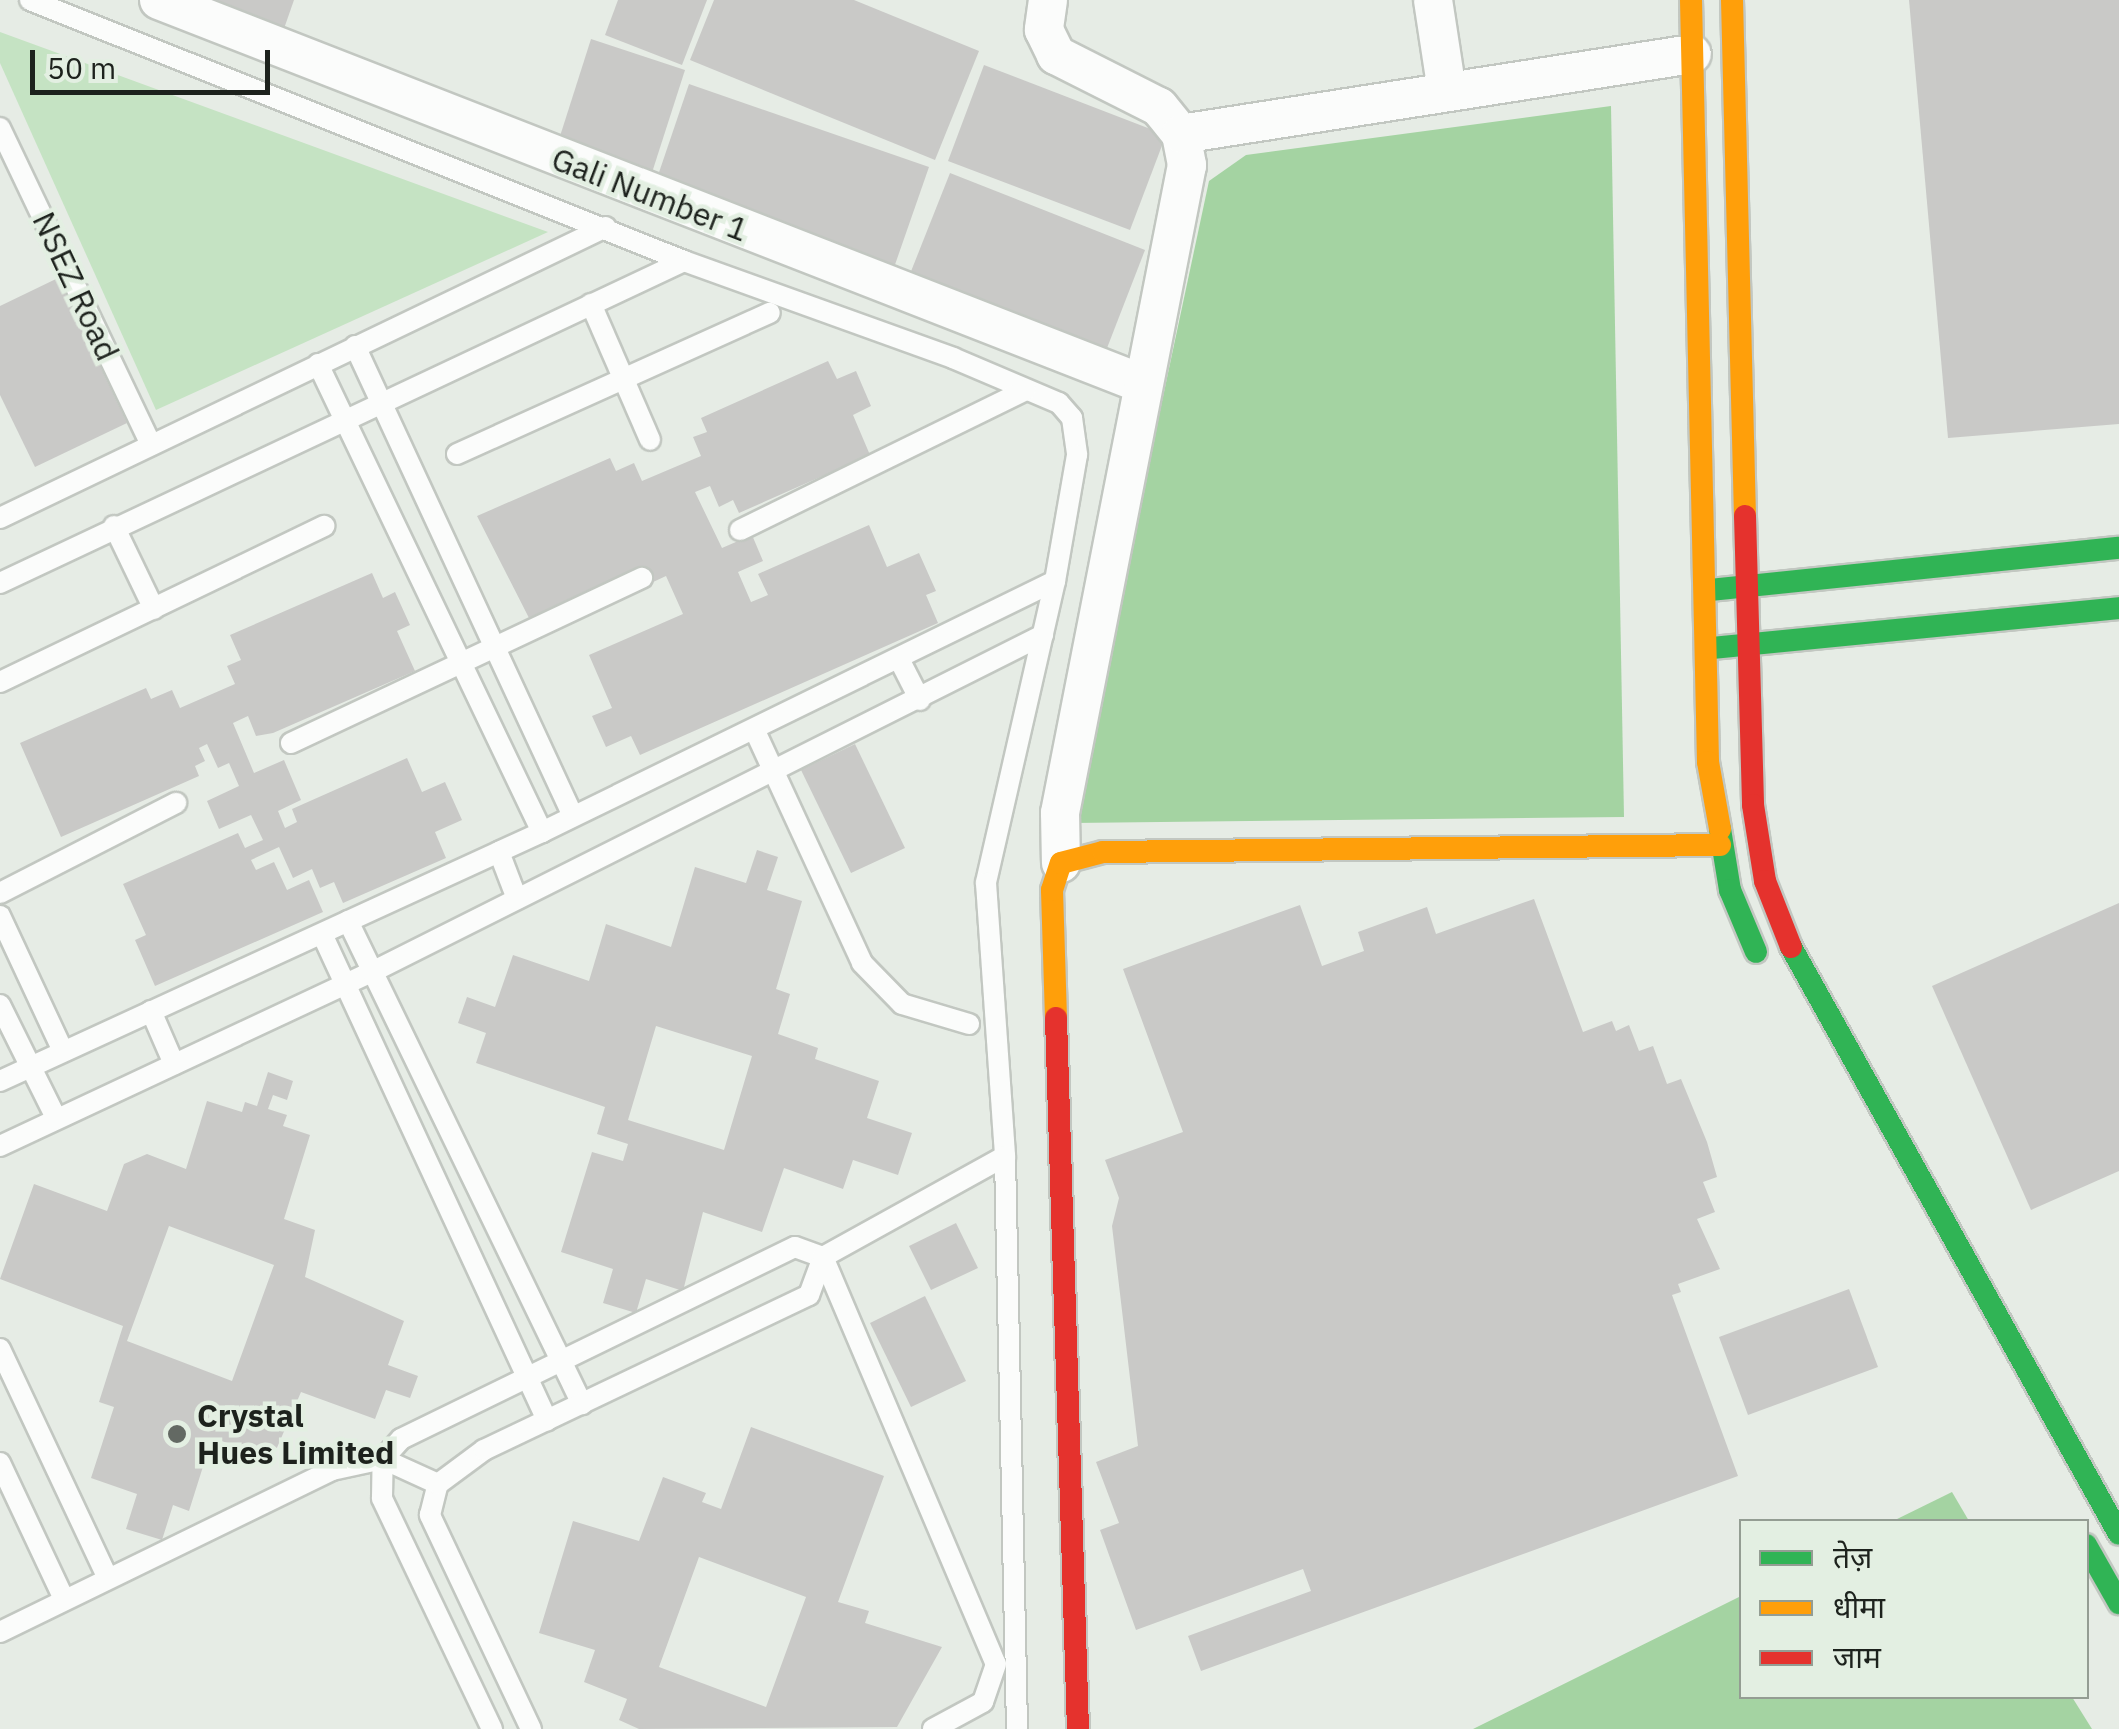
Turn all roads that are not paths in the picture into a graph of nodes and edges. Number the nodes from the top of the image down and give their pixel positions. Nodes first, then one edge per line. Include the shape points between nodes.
1 (30, 0) edge
2 (159, 0) edge
3 (1048, 0) edge
4 (1433, 0) edge
5 (1690, 0) edge
6 (1732, 0) edge
7 (1692, 54) junction
8 (1447, 92) junction
9 (0, 128) edge
10 (1181, 134) junction
11 (606, 226) junction
12 (684, 261) junction
13 (591, 304) junction
14 (770, 313) dead end
15 (355, 346) junction
16 (318, 364) junction
17 (622, 377) junction
18 (1143, 384) junction
19 (1026, 390) junction
20 (382, 398) junction
21 (348, 418) junction
22 (650, 440) dead end
23 (151, 445) junction
24 (457, 454) dead end
25 (0, 518) edge
26 (114, 526) junction
27 (324, 526) dead end
28 (740, 530) dead end
29 (2119, 548) edge
30 (642, 578) dead end
31 (1055, 581) junction
32 (0, 583) edge
33 (1746, 588) junction
34 (1704, 590) junction
35 (154, 608) junction
36 (2119, 608) edge
37 (1042, 635) junction
38 (1748, 646) junction
39 (498, 648) junction
40 (1705, 649) junction
41 (899, 659) junction
42 (465, 664) junction
43 (0, 682) edge
44 (920, 700) junction
45 (755, 731) junction
46 (290, 743) dead end
47 (772, 770) junction
48 (176, 803) dead end
49 (573, 816) junction
50 (542, 832) junction
51 (1720, 845) junction
52 (499, 852) junction
53 (1060, 863) junction
54 (0, 892) edge
55 (517, 899) junction
56 (0, 916) edge
57 (348, 921) junction
58 (322, 934) junction
59 (372, 972) junction
60 (1770, 978) dead end
61 (344, 985) junction
62 (0, 1005) edge
63 (151, 1011) junction
64 (969, 1024) dead end
65 (63, 1050) junction
66 (174, 1064) junction
67 (30, 1066) junction
68 (0, 1081) edge
69 (56, 1118) junction
70 (0, 1146) edge
71 (1005, 1156) junction
72 (468, 1167) junction
73 (433, 1183) junction
74 (822, 1257) junction
75 (0, 1349) edge
76 (561, 1363) junction
77 (527, 1378) junction
78 (582, 1404) junction
79 (547, 1420) junction
80 (382, 1459) junction
81 (0, 1463) edge
82 (438, 1484) junction
83 (2119, 1534) edge
84 (2089, 1550) edge
85 (108, 1578) junction
86 (64, 1600) junction
87 (2119, 1603) edge
88 (0, 1632) edge
89 (512, 1685) junction
90 (478, 1699) junction
91 (492, 1729) edge
92 (531, 1729) edge
93 (933, 1729) edge
94 (1016, 1729) edge
95 (1078, 1729) edge

1 - 11 lane
2 - 18 street, Gali Number 1
3 - 10 street via 1044,30 1056,55 1160,106
4 - 8 street
5 - 7 street
6 - 33 street
7 - 8 street
7 - 34 street
8 - 10 street
9 - 23 lane, NSEZ Road
10 - 18 street via 1187,166
11 - 12 lane
11 - 15 lane
12 - 13 lane
12 - 19 lane
13 - 17 lane
13 - 20 lane
14 - 17 lane
15 - 16 lane
15 - 20 lane
16 - 21 lane
16 - 23 lane
17 - 22 lane
17 - 24 lane
18 - 53 street via 1060,813
19 - 28 lane
19 - 31 lane via 1059,403 1078,434
20 - 21 lane
20 - 39 lane
21 - 26 lane
21 - 42 lane
23 - 25 lane
26 - 32 lane
26 - 35 lane
27 - 35 lane
29 - 33 street
30 - 39 lane
31 - 37 lane
31 - 41 lane
33 - 34 street
33 - 38 street
34 - 40 street
35 - 43 lane
36 - 38 street
37 - 44 lane
37 - 71 lane via 986,883
38 - 40 street
38 - 83 street via 1754,805 1766,881 1790,944
39 - 42 lane
39 - 49 lane
40 - 51 street via 1708,762
41 - 44 lane
41 - 45 lane
42 - 46 lane
42 - 50 lane
44 - 47 lane
45 - 47 lane
45 - 49 lane
47 - 55 lane
47 - 64 lane via 862,964 902,1004
48 - 54 lane
49 - 50 lane
50 - 52 lane
51 - 53 street via 1104,852
51 - 60 street via 1730,890
52 - 55 lane
52 - 57 lane
53 - 95 street via 1052,903
55 - 59 lane
56 - 65 lane
57 - 58 lane
57 - 59 lane
58 - 61 lane
58 - 63 lane
59 - 61 lane
59 - 72 lane
61 - 66 lane
61 - 73 lane
62 - 67 lane
63 - 65 lane
63 - 66 lane
65 - 67 lane
66 - 69 lane
67 - 68 lane
67 - 69 lane
69 - 70 lane
71 - 74 lane
71 - 94 lane
72 - 73 lane
72 - 76 lane
73 - 77 lane
74 - 76 lane via 795,1247
74 - 78 lane via 809,1295
74 - 93 lane via 996,1664 984,1702
75 - 85 lane
76 - 77 lane
76 - 78 lane
77 - 79 lane
77 - 80 lane via 401,1440
78 - 79 lane
79 - 82 lane
80 - 82 lane
80 - 85 lane via 332,1470
80 - 90 lane via 382,1498
81 - 86 lane
82 - 89 lane via 430,1516
84 - 87 street
85 - 86 lane
86 - 88 lane
89 - 90 lane
89 - 92 lane
90 - 91 lane

